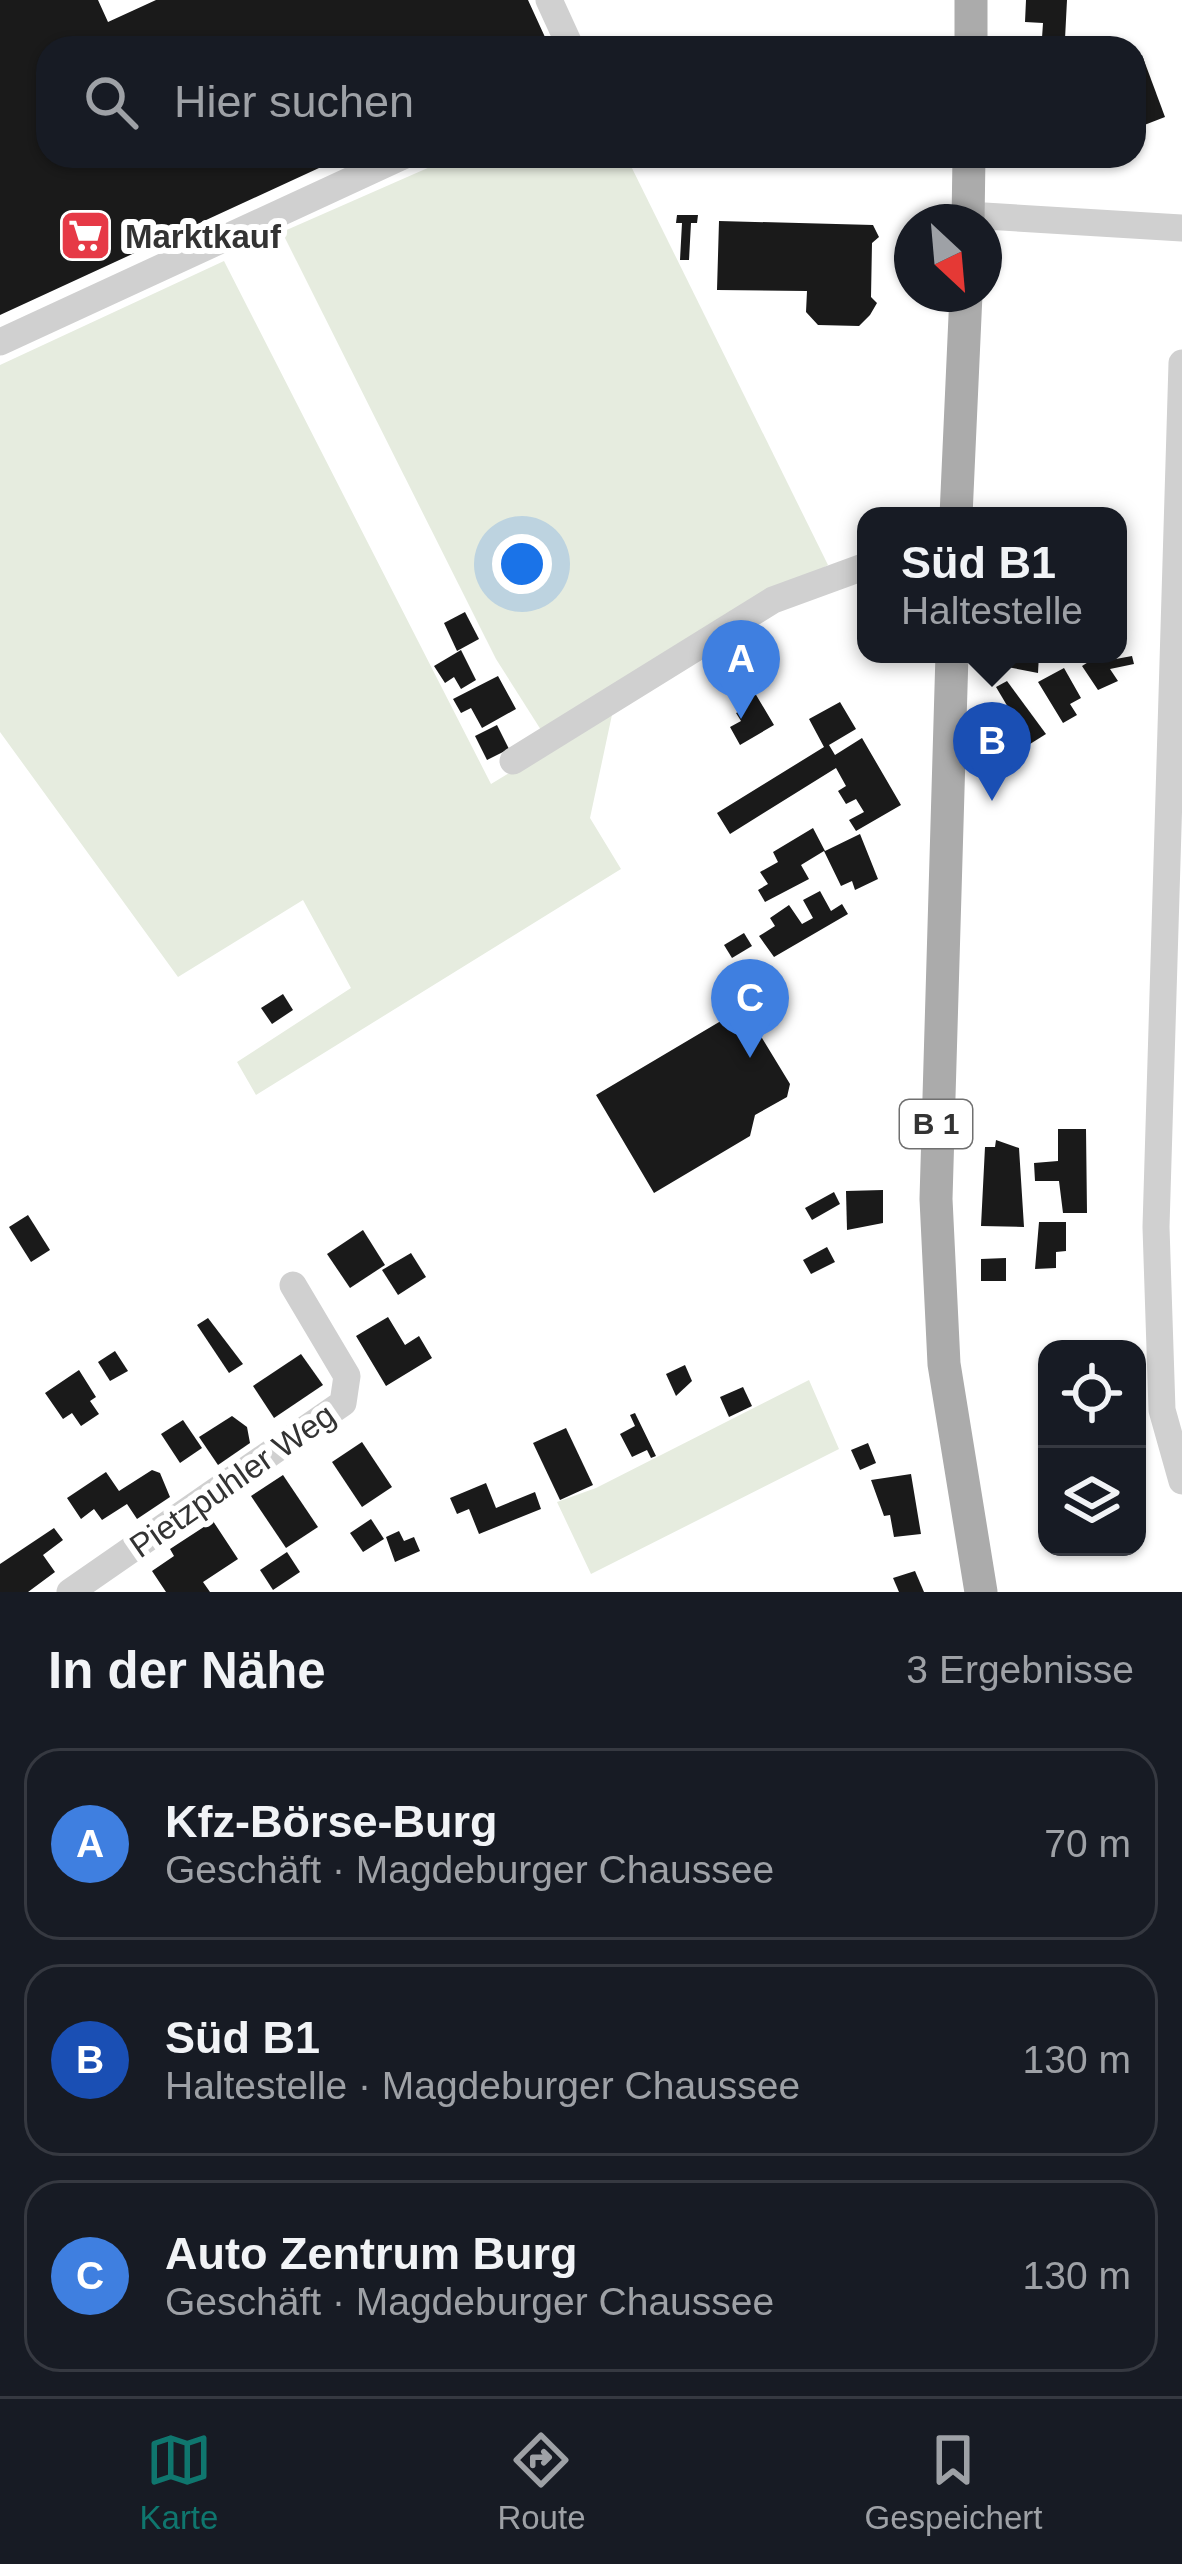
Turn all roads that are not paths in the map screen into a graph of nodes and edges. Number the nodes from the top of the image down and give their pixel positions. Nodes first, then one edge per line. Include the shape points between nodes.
1 (549, 0) edge
2 (971, 0) edge
3 (566, 36) edge
4 (970, 36) edge
5 (377, 168) edge
6 (969, 168) edge
7 (968, 204) edge
8 (1002, 220) edge
9 (1182, 228) edge
10 (965, 312) edge
11 (0, 342) edge
12 (1182, 363) edge
13 (956, 507) edge
14 (857, 569) edge
15 (952, 663) edge
16 (1177, 680) edge
17 (513, 761) dead end
18 (1170, 1085) edge
19 (293, 1285) dead end
20 (1182, 1481) edge
21 (70, 1592) edge
22 (981, 1592) edge

1 - 3 street
2 - 4 main road
5 - 11 street
6 - 7 main road
8 - 9 street
10 - 13 main road
12 - 16 street
14 - 17 street via 773,600
15 - 22 main road, B 1 via 936,1219 944,1364
16 - 18 street
18 - 20 street via 1162,1410
19 - 21 street, Pietzpuhler Weg via 347,1376 344,1403

